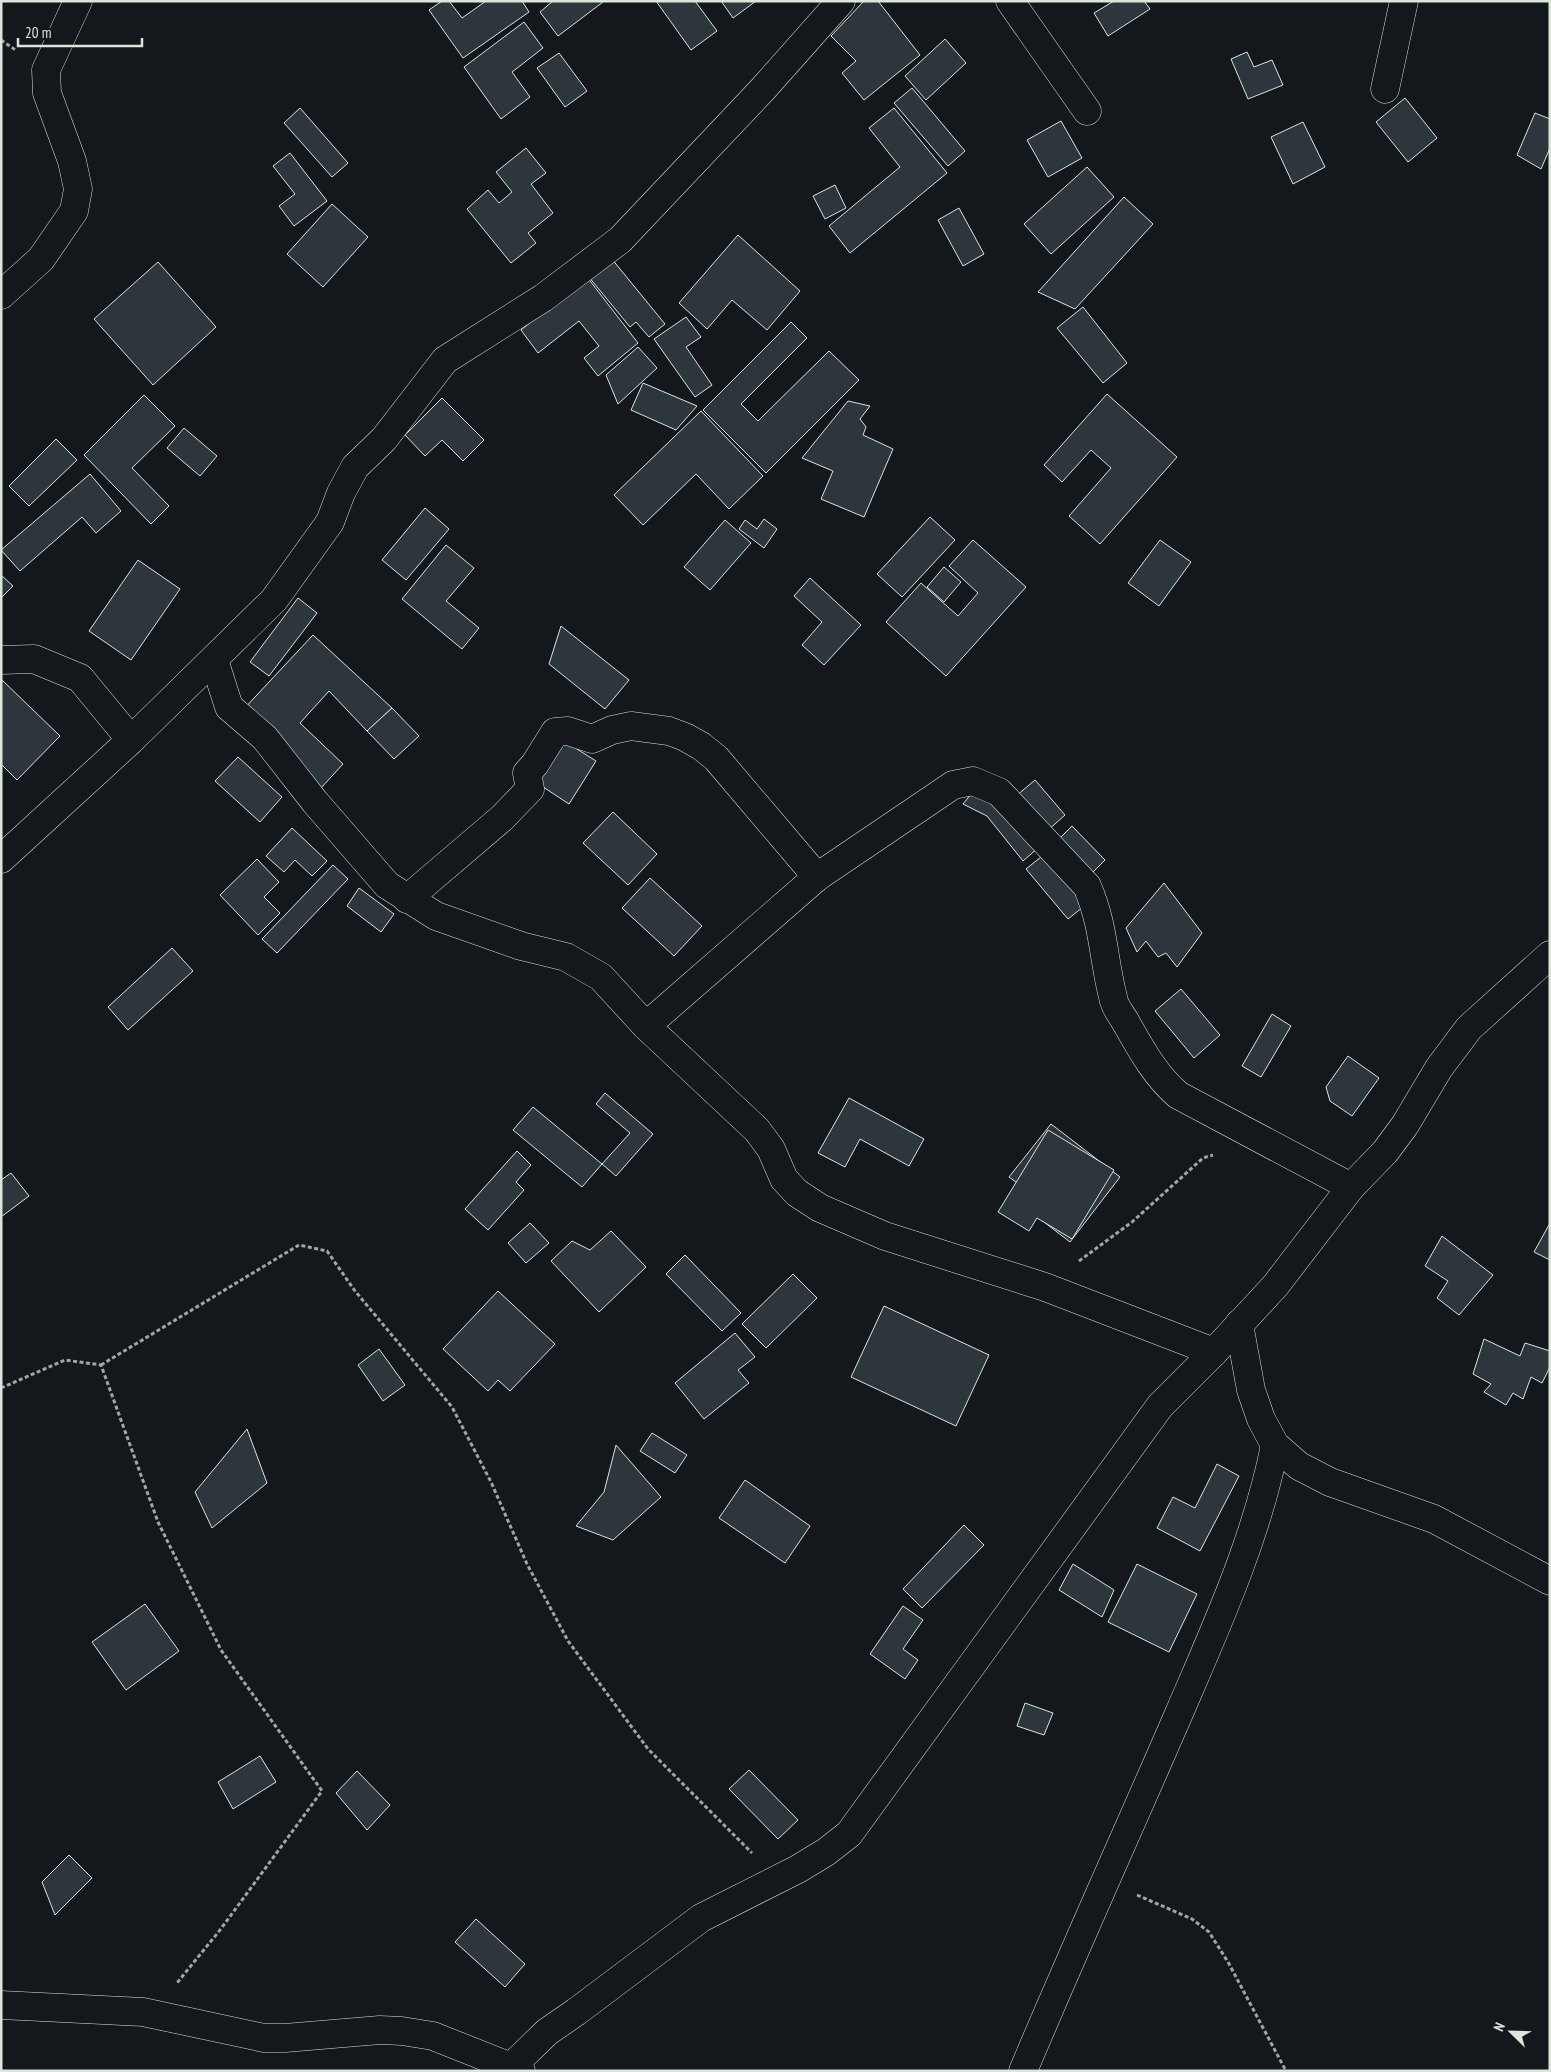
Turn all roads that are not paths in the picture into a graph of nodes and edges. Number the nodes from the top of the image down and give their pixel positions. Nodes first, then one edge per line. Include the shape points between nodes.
1 (78, 1) edge
2 (841, 1) edge
3 (1010, 1) edge
4 (1404, 1) edge
5 (1385, 89) dead end
6 (1087, 111) dead end
7 (1, 295) edge
8 (1, 660) edge
9 (214, 660) junction
10 (131, 740) junction
11 (1, 859) edge
12 (817, 877) junction
13 (407, 899) junction
14 (1550, 955) edge
15 (646, 1026) junction
16 (1351, 1187) junction
17 (1239, 1324) junction
18 (1214, 1352) junction
19 (1276, 1445) junction
20 (1550, 1581) edge
21 (1, 2005) edge
22 (516, 2069) edge
23 (1022, 2071) edge

1 - 7 street via 46,70 47,93 72,161 78,189 74,211 41,259
2 - 9 street via 620,240 543,298 445,360 384,439 355,466 330,522 274,600
3 - 6 street
4 - 5 street
8 - 10 street via 34,659 80,678
9 - 10 street
9 - 13 street via 229,707 265,738 387,885
10 - 11 street
12 - 13 street via 716,758 685,736 631,726 592,739 568,731 555,732 536,764 527,772 530,789 502,818
12 - 15 street
12 - 16 street via 953,785 973,781 999,792 1087,886 1101,927 1113,1000 1162,1081 1178,1095
13 - 15 street via 436,916 472,930 566,957 601,977
14 - 16 street via 1469,1028 1385,1152
15 - 18 street via 757,1130 784,1179 797,1193 820,1208 885,1236 1045,1286
16 - 17 street via 1275,1286
17 - 18 street
17 - 19 street via 1251,1390 1261,1419
18 - 22 street via 1160,1406 849,1834 798,1869 701,1918 547,2032
19 - 20 street via 1298,1466 1330,1482 1434,1519
19 - 23 street via 1257,1521 1200,1666
21 - 22 street via 129,2011 264,2038 402,2031 433,2036

